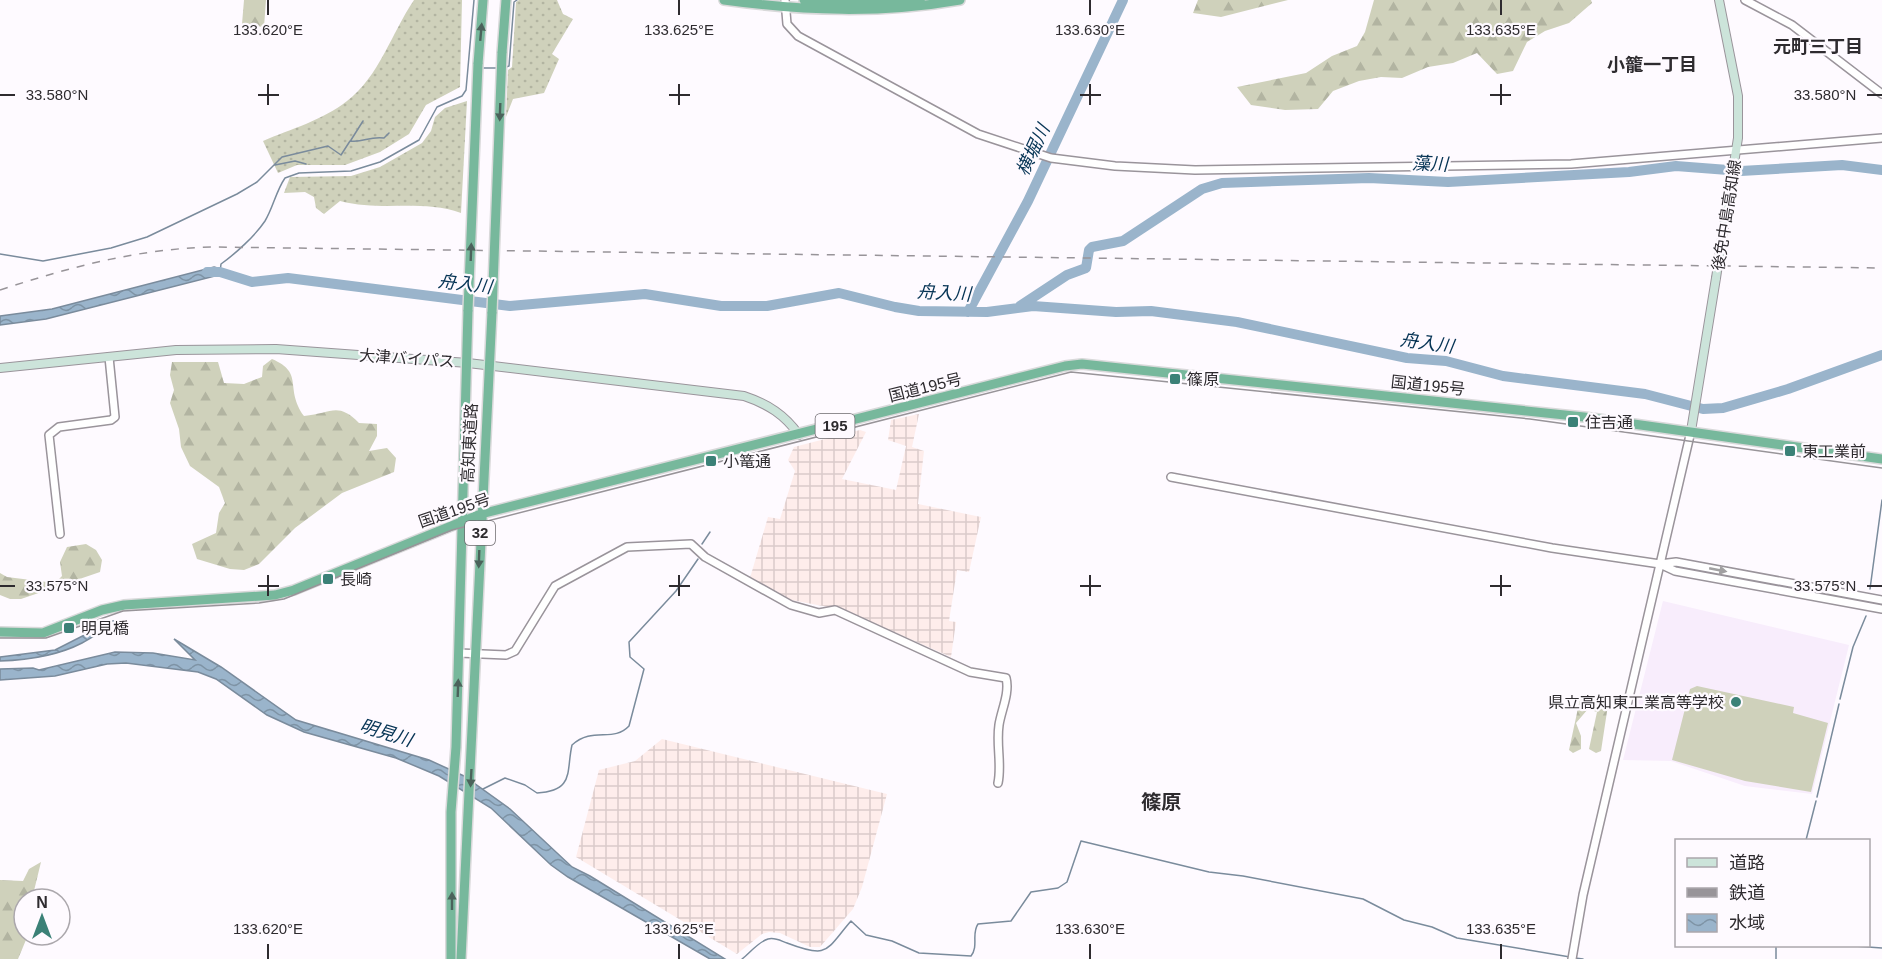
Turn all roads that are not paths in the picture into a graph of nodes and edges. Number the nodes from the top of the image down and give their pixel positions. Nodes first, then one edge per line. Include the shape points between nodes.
1 (483, 0) edge
2 (506, 0) edge
3 (723, 0) edge
4 (804, 0) edge
5 (920, 0) edge
6 (960, 0) edge
7 (1719, 0) edge
8 (1745, 0) edge
9 (785, 4) edge
10 (1882, 94) edge
11 (1882, 138) edge
12 (1736, 151) junction
13 (109, 357) junction
14 (468, 363) junction
15 (488, 366) junction
16 (0, 368) edge
17 (1691, 431) junction
18 (799, 435) junction
19 (1882, 459) edge
20 (1171, 477) dead end
21 (480, 514) junction
22 (462, 520) junction
23 (60, 534) dead end
24 (1660, 564) junction
25 (1882, 600) edge
26 (1882, 609) edge
27 (0, 632) edge
28 (459, 653) junction
29 (476, 654) junction
30 (999, 783) dead end
31 (1572, 957) edge
32 (451, 959) edge
33 (461, 959) edge

14 -> 1 highway, 高知東道路 / 32, bridge
2 -> 15 highway, 高知東道路 / 32, bridge
3 - 9 highway
4 - 5 highway via 873,4
6 - 9 highway via 886,10 835,11
7 - 12 main road, 後免中島高知線 via 1738,96
8 - 10 street via 1792,25
9 - 12 street via 787,24 805,40 967,129 1048,157 1115,166 1195,170 1571,164
11 - 12 street
12 - 17 main road, 後免中島高知線, bridge
13 - 14 main road, 大津バイパス via 176,350 276,349
13 - 16 main road, 大津バイパス
13 - 23 street via 115,417 59,427 49,435
14 - 15 main road, 大津バイパス
14 - 22 highway, 高知東道路 / 32
15 - 18 main road, 大津バイパス via 744,396 775,410
15 - 21 highway, 高知東道路 / 32
17 - 18 highway, 国道195号 / 195 via 1082,364
17 - 19 highway, 国道195号 / 195
17 - 24 street
18 - 21 highway, 国道195号 / 195
20 - 24 street via 1552,548
21 - 22 highway, 国道195号 / 195
21 -> 29 highway, 高知東道路 / 32
22 - 27 highway, 国道195号 / 195 via 275,595 122,605 56,631
22 - 28 highway, 高知東道路 / 32
24 -> 25 street via 1676,562
24 - 26 street via 1675,571
24 - 31 street
28 - 29 street
32 -> 28 highway, 高知東道路 / 32
29 - 30 street via 506,655 515,651 555,586 605,557 627,547 692,544 705,557 791,605 819,613 835,610 970,672 1006,678 1008,686 998,733
29 -> 33 highway, 高知東道路 / 32

